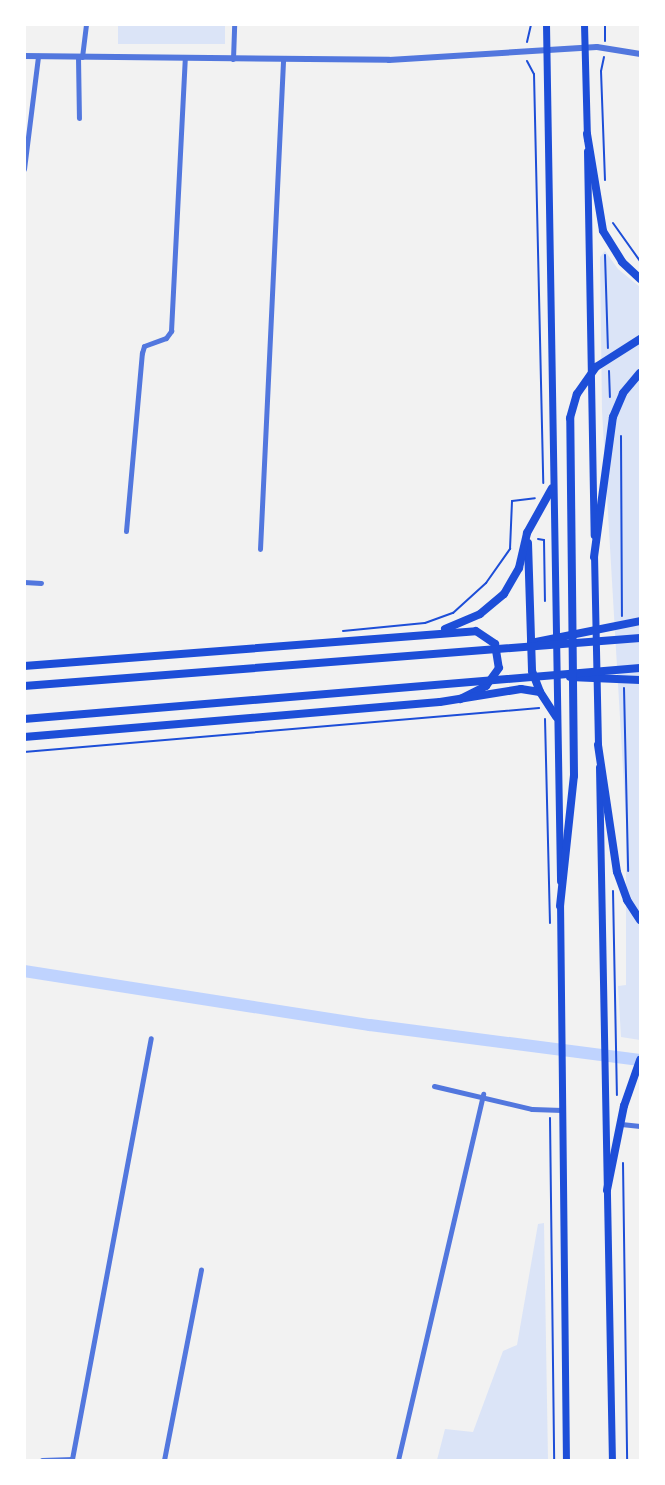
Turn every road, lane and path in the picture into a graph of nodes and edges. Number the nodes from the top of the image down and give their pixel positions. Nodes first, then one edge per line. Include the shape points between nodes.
1 (86, 24) edge
2 (234, 24) edge
3 (531, 24) edge
4 (547, 24) edge
5 (584, 24) edge
6 (605, 24) edge
7 (606, 36) dead end
8 (526, 42) dead end
9 (584, 49) junction
10 (547, 53) junction
11 (640, 54) edge
12 (24, 56) edge
13 (38, 56) junction
14 (80, 57) junction
15 (185, 59) junction
16 (233, 59) junction
17 (283, 60) junction
18 (604, 63) dead end
19 (527, 66) dead end
20 (79, 118) dead end
21 (587, 134) junction
22 (24, 169) edge
23 (606, 189) dead end
24 (611, 219) dead end
25 (605, 249) dead end
26 (640, 261) edge
27 (640, 279) edge
28 (640, 339) edge
29 (609, 357) dead end
30 (609, 371) dead end
31 (640, 373) edge
32 (610, 398) dead end
33 (552, 488) junction
34 (126, 531) dead end
35 (527, 533) junction
36 (260, 549) dead end
37 (594, 557) junction
38 (24, 582) edge
39 (41, 583) dead end
40 (640, 621) edge
41 (330, 632) dead end
42 (414, 635) junction
43 (640, 638) edge
44 (515, 648) junction
45 (24, 666) edge
46 (640, 668) edge
47 (551, 675) junction
48 (640, 680) edge
49 (24, 686) edge
50 (540, 692) junction
51 (460, 699) junction
52 (556, 717) junction
53 (24, 719) edge
54 (24, 737) edge
55 (598, 745) junction
56 (24, 752) edge
57 (613, 890) dead end
58 (560, 905) junction
59 (640, 920) edge
60 (550, 928) dead end
61 (151, 1038) dead end
62 (640, 1060) edge
63 (434, 1086) dead end
64 (483, 1094) junction
65 (617, 1095) dead end
66 (552, 1110) junction
67 (562, 1110) junction
68 (621, 1124) junction
69 (640, 1126) edge
70 (623, 1155) dead end
71 (607, 1190) junction
72 (201, 1270) dead end
73 (75, 1460) edge
74 (42, 1461) edge
75 (164, 1461) edge
76 (398, 1461) edge
77 (554, 1461) edge
78 (566, 1461) edge
79 (612, 1461) edge
80 (627, 1461) edge

1 - 14 street
2 - 16 street
3 - 8 path
4 - 10 main road
5 - 9 main road
6 - 7 path
9 - 10 street
9 - 11 street
9 - 21 main road
10 - 17 street
10 - 33 main road
12 - 13 street
13 - 14 street
13 - 22 street
14 - 15 street
14 - 20 street
15 - 16 street
15 - 34 street via 171,331 166,338 144,346 142,353
16 - 17 street
17 - 36 street
18 - 23 path
19 - 41 path via 534,74 543,493 512,501 510,549 486,583 453,613 425,623
21 - 27 main road via 603,231 622,262
21 - 37 main road
24 - 26 path
25 - 29 path
28 - 58 main road via 596,366 573,406 569,431 574,776
30 - 32 path
31 - 37 main road via 623,393 613,417
33 - 35 main road
33 - 52 main road
35 - 42 main road via 519,568 497,602 457,626
35 - 50 main road via 532,671
37 - 55 main road
38 - 39 street
40 - 44 main road
42 - 45 main road
42 - 51 main road via 470,631 495,644 500,659 496,676
43 - 44 main road
44 - 49 main road
46 - 47 main road
47 - 48 main road
47 - 53 main road
50 - 51 main road via 520,689
50 - 52 main road
51 - 54 main road
52 - 58 main road
55 - 59 main road via 617,872
55 - 71 main road
56 - 60 path via 540,709 545,720
57 - 65 path
58 - 67 main road
61 - 73 street
62 - 68 main road
63 - 64 street
64 - 66 street
64 - 76 street
66 - 67 street
66 - 77 path
67 - 78 main road
68 - 69 street
68 - 71 main road
70 - 80 path
71 - 79 main road
72 - 75 street
73 - 74 street

